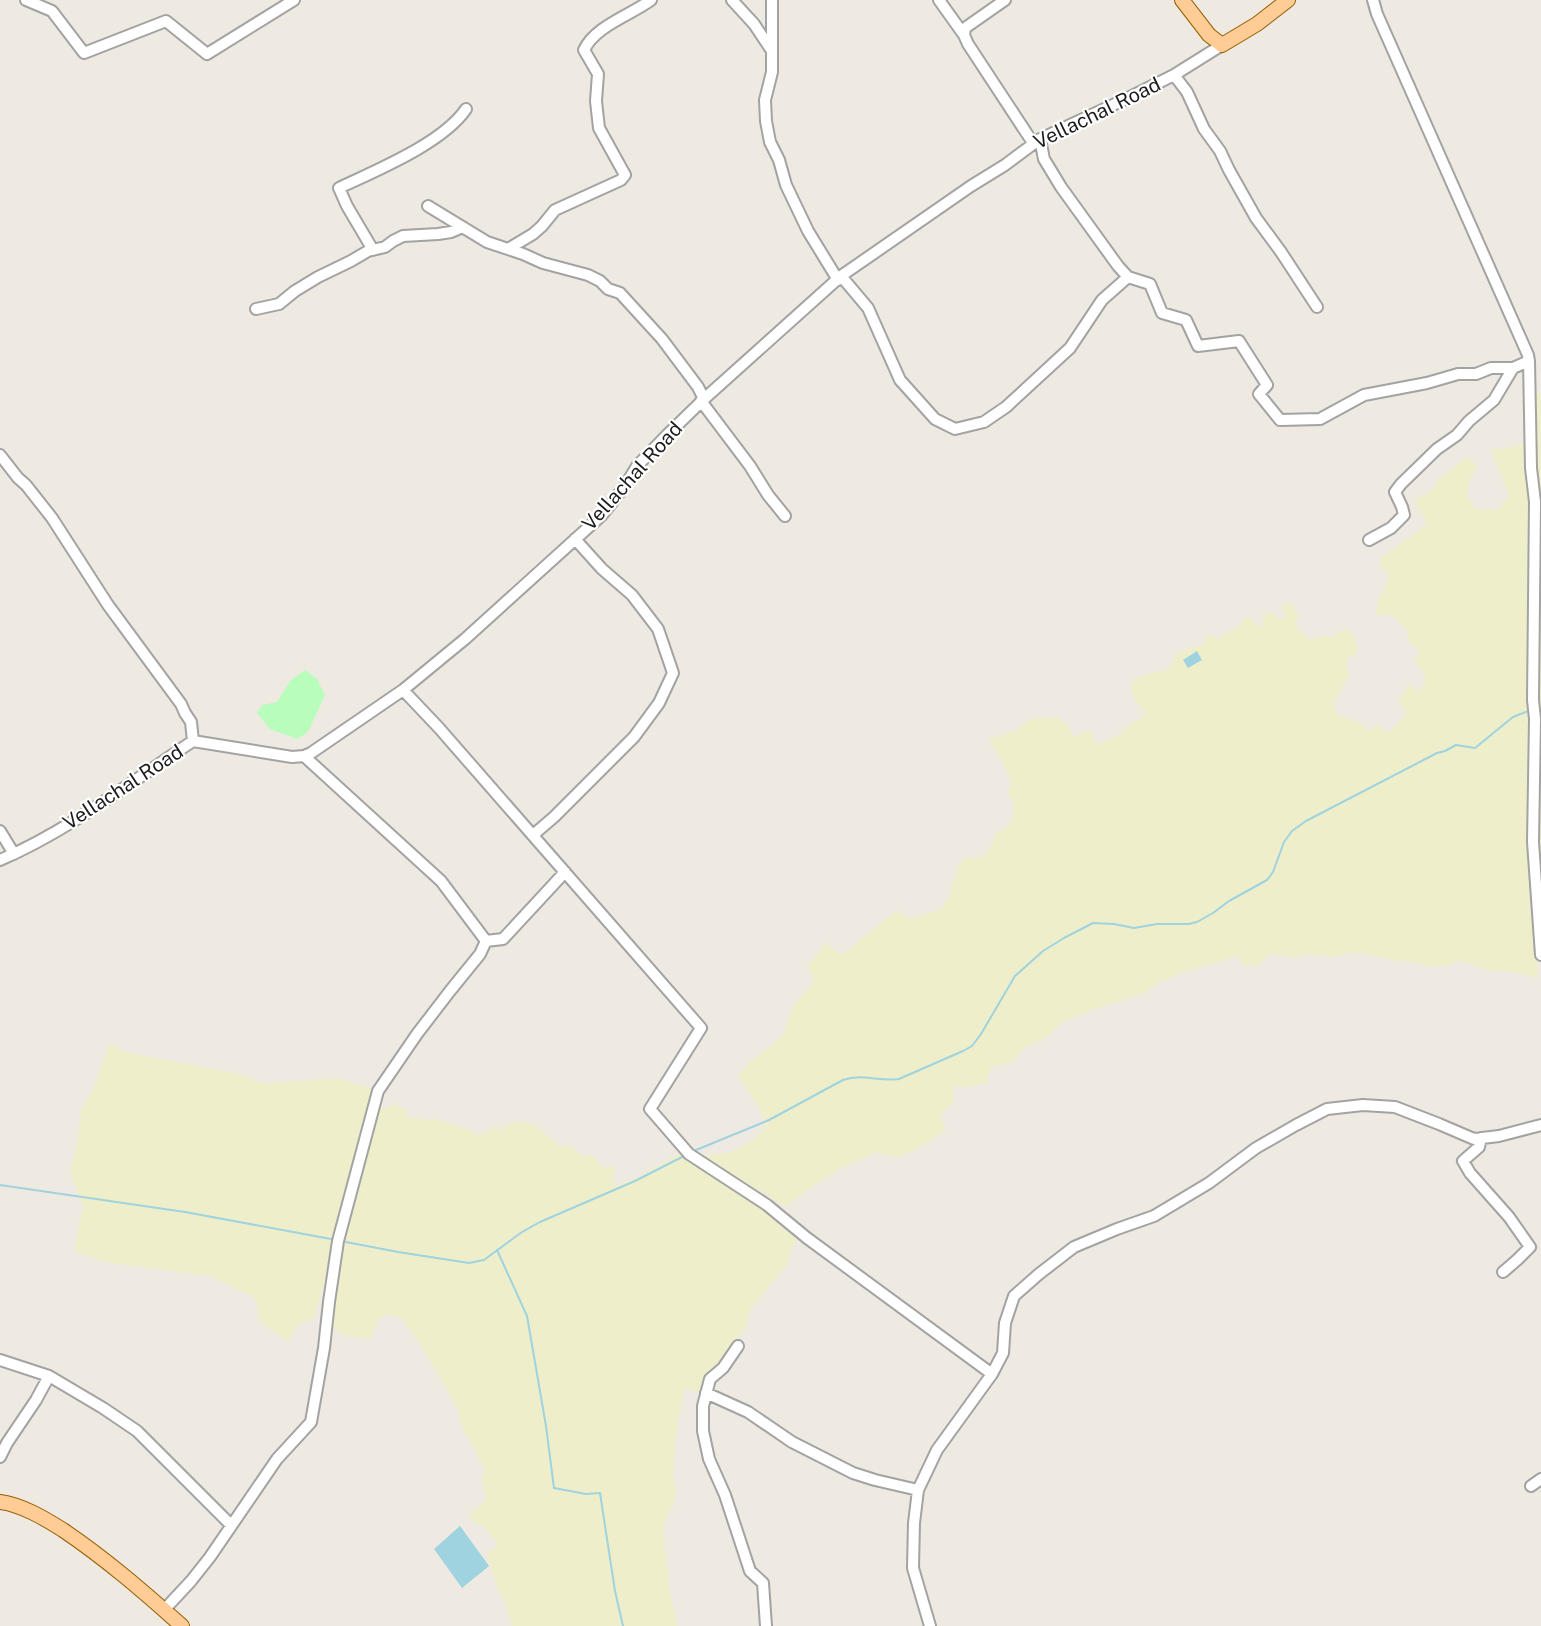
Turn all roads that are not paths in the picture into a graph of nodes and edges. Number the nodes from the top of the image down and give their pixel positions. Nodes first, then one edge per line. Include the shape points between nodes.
1 (26, 0) edge
2 (294, 0) edge
3 (651, 0) edge
4 (732, 0) edge
5 (772, 0) edge
6 (939, 0) edge
7 (1005, 0) edge
8 (1182, 0) edge
9 (1288, 0) edge
10 (1373, 0) edge
11 (964, 35) junction
12 (1222, 45) junction
13 (773, 52) junction
14 (1174, 75) junction
15 (466, 109) dead end
16 (1036, 141) junction
17 (428, 206) dead end
18 (463, 226) junction
19 (508, 249) junction
20 (373, 250) junction
21 (1128, 277) junction
22 (840, 278) junction
23 (1317, 307) dead end
24 (255, 309) dead end
25 (1529, 361) junction
26 (1513, 368) junction
27 (703, 400) junction
28 (0, 454) edge
29 (785, 516) dead end
30 (575, 539) junction
31 (1370, 540) dead end
32 (403, 690) junction
33 (193, 741) junction
34 (304, 756) junction
35 (0, 831) edge
36 (532, 835) junction
37 (14, 854) junction
38 (0, 860) edge
39 (565, 872) junction
40 (486, 941) junction
41 (1541, 955) edge
42 (1541, 1125) edge
43 (1481, 1138) junction
44 (1503, 1272) dead end
45 (738, 1346) dead end
46 (0, 1360) edge
47 (992, 1374) junction
48 (49, 1376) junction
49 (706, 1393) junction
50 (0, 1458) edge
51 (1541, 1479) edge
52 (1531, 1486) dead end
53 (918, 1490) junction
54 (0, 1502) edge
55 (231, 1525) junction
56 (164, 1610) junction
57 (182, 1626) edge
58 (766, 1626) edge
59 (930, 1626) edge

1 - 2 street via 52,11 84,53 166,21 207,54
3 - 19 street via 595,36 584,50 598,74 599,128 625,175 555,210 533,234
4 - 13 street
5 - 13 street
6 - 11 street
7 - 11 street via 965,28
8 - 12 main road via 1209,35
9 - 12 main road
10 - 25 street
11 - 16 street
12 - 14 street, Vellachal Road
13 - 22 street via 765,100 770,142 804,223
14 - 16 street, Vellachal Road
14 - 23 street via 1256,218
15 - 20 street via 423,146 339,188
16 - 21 street via 1061,187
16 - 22 street, Vellachal Road
17 - 18 street
18 - 19 street
18 - 20 street via 451,232 403,236
19 - 27 street via 588,275 620,293 662,339 698,387
20 - 24 street via 318,277 279,304
21 - 22 street via 1102,300 1071,348 1006,407 984,422 955,429 935,419 900,380 868,308
21 - 26 street via 1150,284 1162,313 1186,320 1198,346 1239,341 1267,385 1259,394 1280,420 1320,419 1364,395 1491,368
22 - 27 street, Vellachal Road
25 - 26 street
25 - 41 street via 1530,468 1535,502 1533,842
26 - 31 street via 1494,400 1401,484 1395,492 1404,516
27 - 29 street
27 - 30 street, Vellachal Road via 637,466 602,515
28 - 33 street via 52,518 108,605 181,704 191,722
30 - 32 street, Vellachal Road
30 - 36 street via 632,595 657,629 673,673 659,703 634,738
32 - 34 street, Vellachal Road
32 - 36 street
33 - 34 street, Vellachal Road
33 - 37 street, Vellachal Road via 84,815
34 - 40 street via 441,881
35 - 37 street
36 - 39 street
37 - 38 street, Vellachal Road
39 - 40 street via 503,939
39 - 47 street via 701,1028 650,1109 689,1154 766,1205
40 - 55 street via 378,1091 338,1241 311,1422 278,1459
42 - 43 street
43 - 44 street via 1479,1147 1463,1161 1530,1247
43 - 47 street via 1474,1139 1395,1107 1327,1109 1256,1148 1209,1183 1154,1216 1074,1247 1039,1274 1014,1296 1005,1323 1003,1353
45 - 49 street via 710,1379
46 - 48 street
47 - 53 street via 937,1450
48 - 50 street
48 - 55 street via 137,1431
49 - 53 street via 748,1412 792,1442 854,1473
49 - 58 street via 703,1431 709,1459 750,1571 763,1583
51 - 52 street
53 - 59 street via 913,1568
54 - 56 main road via 11,1503 75,1538
55 - 56 street via 210,1557
56 - 57 main road

